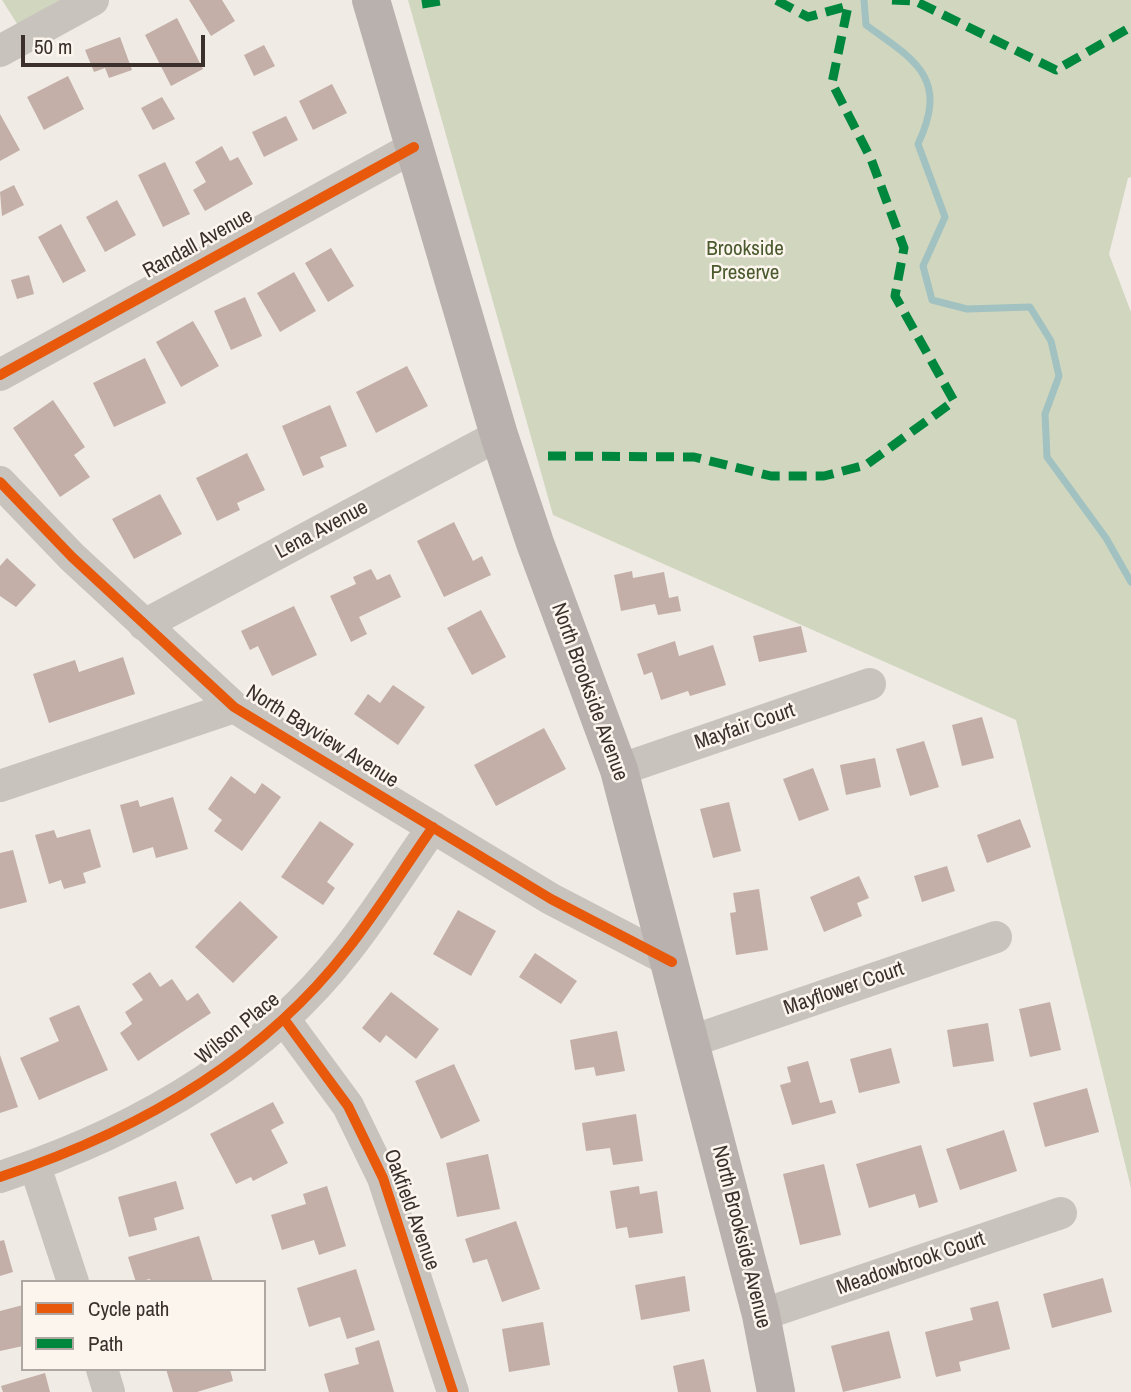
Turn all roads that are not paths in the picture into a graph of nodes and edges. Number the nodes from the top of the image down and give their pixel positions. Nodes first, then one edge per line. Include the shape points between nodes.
1 (93, 0) edge
2 (371, 0) edge
3 (0, 51) edge
4 (414, 147) junction
5 (0, 375) edge
6 (499, 435) junction
7 (0, 482) edge
8 (144, 625) junction
9 (870, 684) dead end
10 (234, 707) junction
11 (619, 770) junction
12 (0, 786) edge
13 (433, 827) junction
14 (996, 937) dead end
15 (672, 962) junction
16 (284, 1019) junction
17 (692, 1041) junction
18 (36, 1166) junction
19 (0, 1177) edge
20 (1061, 1213) dead end
21 (73, 1280) edge
22 (761, 1315) junction
23 (103, 1371) edge
24 (109, 1392) edge
25 (453, 1392) edge
26 (776, 1392) edge

1 - 3 street
2 - 4 main road, North Brookside Avenue
4 - 5 street, Randall Avenue
4 - 6 main road, North Brookside Avenue
6 - 8 street, Lena Avenue
6 - 11 main road, North Brookside Avenue
7 - 8 street, North Bayview Avenue
8 - 10 street, North Bayview Avenue
9 - 11 street, Mayfair Court
10 - 12 street
10 - 13 street, North Bayview Avenue
11 - 15 main road, North Brookside Avenue
13 - 15 street, North Bayview Avenue via 551,899
13 - 16 street, Wilson Place via 347,950
14 - 17 street, Mayflower Court
15 - 17 main road, North Brookside Avenue
16 - 18 street, Wilson Place via 177,1099 123,1129
16 - 25 street, Oakfield Avenue via 348,1106 383,1178
17 - 22 main road, North Brookside Avenue
18 - 19 street, Wilson Place
18 - 21 street
20 - 22 street, Meadowbrook Court
22 - 26 main road, North Brookside Avenue
23 - 24 street

